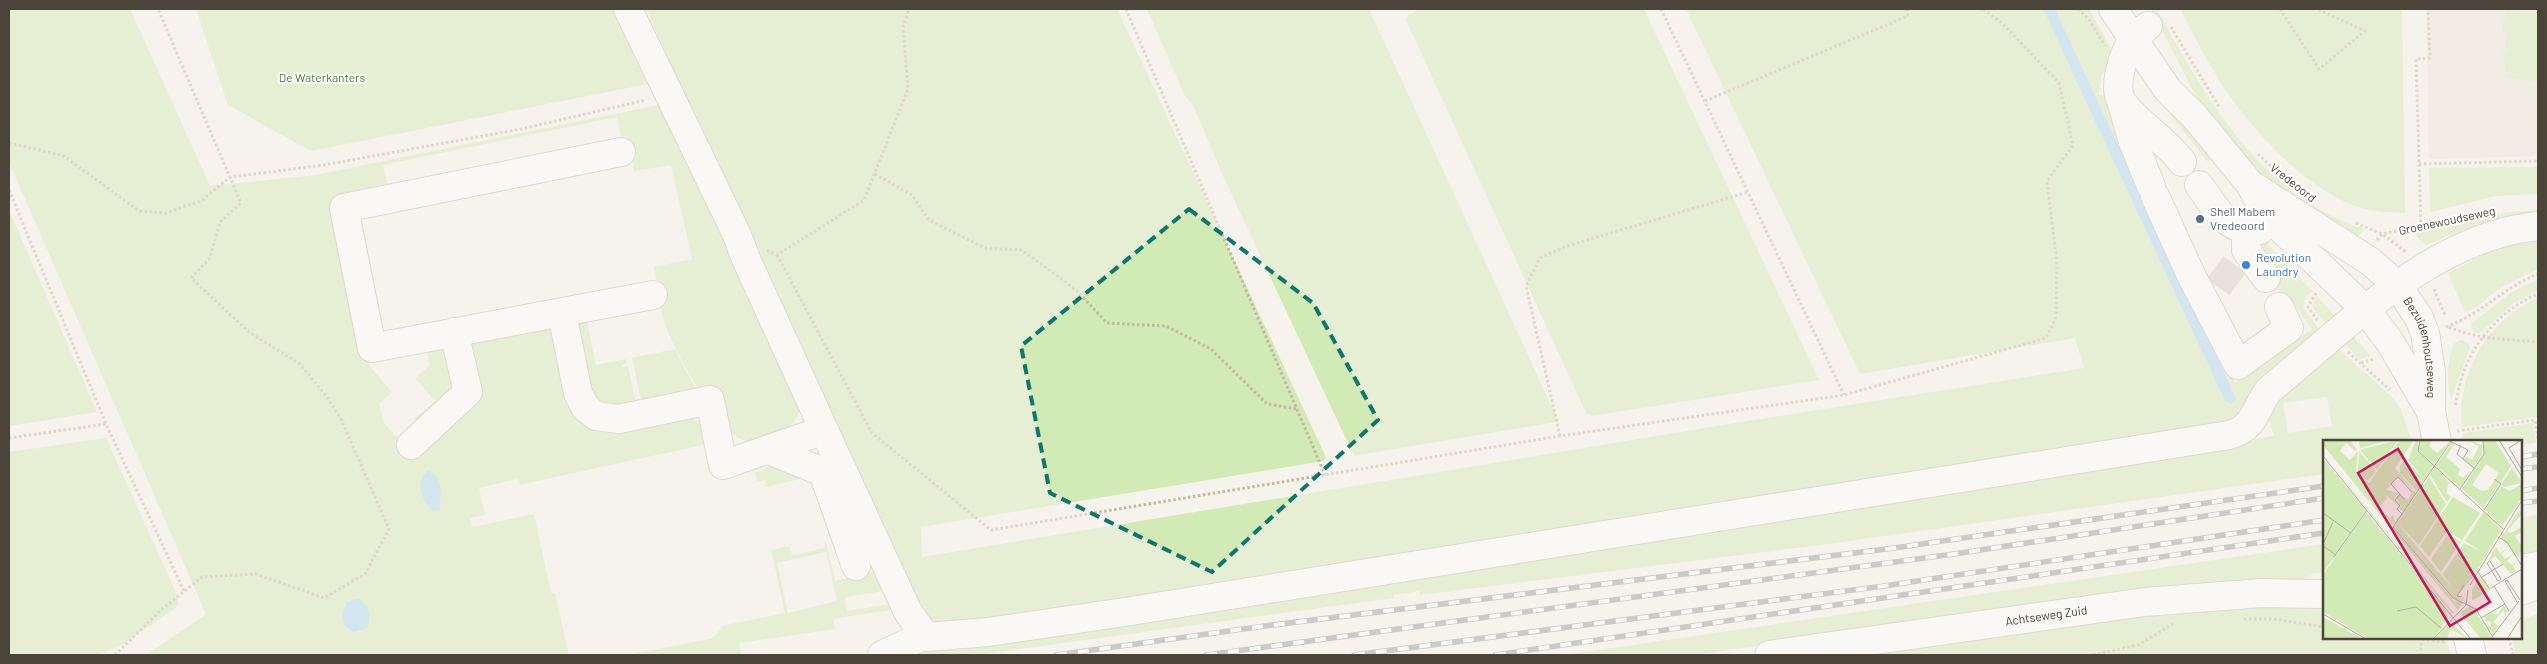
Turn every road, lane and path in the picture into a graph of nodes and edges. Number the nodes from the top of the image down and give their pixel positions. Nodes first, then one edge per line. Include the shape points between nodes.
1 (158, 9) edge
2 (628, 9) edge
3 (909, 9) edge
4 (1126, 9) edge
5 (1661, 9) edge
6 (1907, 9) edge
7 (1983, 9) edge
8 (2078, 9) edge
9 (2113, 9) edge
10 (2280, 9) edge
11 (2317, 9) edge
12 (2428, 9) edge
13 (2142, 32) edge
14 (669, 94) junction
15 (2120, 99) junction
16 (1705, 100) junction
17 (2223, 113) dead end
18 (9, 143) edge
19 (2252, 149) dead end
20 (621, 152) dead end
21 (2538, 161) edge
22 (2182, 162) dead end
23 (2419, 164) junction
24 (875, 174) junction
25 (2282, 177) dead end
26 (230, 178) junction
27 (2199, 185) dead end
28 (9, 190) edge
29 (1748, 192) junction
30 (2280, 213) junction
31 (2487, 213) dead end
32 (2352, 221) dead end
33 (2538, 226) edge
34 (2421, 227) junction
35 (2382, 234) junction
36 (737, 235) junction
37 (2243, 247) junction
38 (777, 255) junction
39 (2363, 256) junction
40 (2421, 269) junction
41 (2538, 274) edge
42 (2266, 278) dead end
43 (2398, 286) junction
44 (2317, 291) dead end
45 (2538, 294) edge
46 (653, 295) dead end
47 (2279, 307) dead end
48 (2366, 310) junction
49 (562, 313) junction
50 (2448, 327) junction
51 (454, 332) junction
52 (2333, 337) junction
53 (2481, 338) junction
54 (2538, 342) edge
55 (2377, 358) dead end
56 (2361, 363) junction
57 (1844, 395) junction
58 (2397, 396) dead end
59 (1297, 409) junction
60 (2442, 411) junction
61 (106, 424) junction
62 (824, 430) junction
63 (1560, 436) junction
64 (2444, 436) edge
65 (9, 438) edge
66 (2538, 439) edge
67 (410, 445) dead end
68 (769, 450) junction
69 (1326, 475) junction
70 (856, 566) dead end
71 (2538, 566) edge
72 (2522, 569) edge
73 (2538, 584) edge
74 (184, 591) junction
75 (2522, 591) edge
76 (2323, 594) edge
77 (2236, 619) dead end
78 (2177, 622) dead end
79 (2323, 627) edge
80 (925, 635) junction
81 (2421, 639) edge
82 (2444, 639) edge
83 (2509, 639) edge
84 (2457, 640) edge
85 (115, 655) edge
86 (882, 655) edge
87 (1769, 655) edge
88 (2093, 655) edge
89 (2421, 655) edge
90 (2472, 655) edge
91 (2513, 655) edge

1 - 26 path
2 - 14 street
3 - 24 path via 903,27 908,89
4 - 59 path
5 - 16 path
6 - 16 path via 1908,16
7 - 57 path via 2002,23 2059,83 2073,145 2047,181 2057,264 2056,318 2046,338
8 - 13 path via 2090,21 2107,49
9 - 13 street, Vredeoord
10 - 11 path via 2319,69 2365,31
12 - 23 path via 2430,58 2416,59
13 - 15 street via 2118,86
13 - 17 path via 2196,72
13 - 30 street, Vredeoord via 2188,94 2196,118 2250,184
14 - 26 path via 521,129 324,166
14 - 36 street
15 - 22 street
15 - 47 street via 2153,191 2212,295 2238,364 2289,328
16 - 29 path
18 - 26 path via 64,156 139,210 166,213 200,201
19 - 25 path, Vredeoord
20 - 51 street via 344,208 372,348
21 - 23 path
23 - 34 path
24 - 38 path via 864,200
24 - 59 path via 912,195 929,220 985,248 1022,250 1076,290 1107,323 1166,326 1211,349 1267,404
26 - 74 path via 241,203 220,222 210,258 192,278 249,332 300,364 341,419 389,528 365,574 324,598 256,574 202,577
27 - 37 street via 2232,226
28 - 61 path
29 - 57 path
29 - 63 path via 1564,247 1540,258 1526,286
30 - 37 street
30 - 39 street, Vredeoord
30 - 48 street, Vredeoord
31 - 34 path, Groenewoudseweg
32 - 35 path
33 - 40 street, Groenewoudseweg via 2503,232 2473,242
34 - 35 path, Groenewoudseweg
35 - 39 path, Groenewoudseweg
35 - 40 path
36 - 38 path
36 - 62 street
37 - 42 street
38 - 69 path via 872,433 991,530
39 - 43 street, Vredeoord
40 - 43 street, Groenewoudseweg
40 - 50 path via 2439,297
41 - 50 path via 2526,278 2477,312
43 - 48 street, Groenewoudseweg
43 - 60 street, Bezuidenhoutseweg via 2425,333
44 - 52 path via 2308,307
45 - 53 path via 2516,306
46 - 49 street
48 - 52 street, Groenewoudseweg
48 - 60 street, Bezuidenhoutseweg
49 - 51 street
49 - 68 street via 578,393 585,407 596,416 618,419 710,400 723,465
50 - 53 path
51 - 67 street via 468,392
52 - 56 path
52 - 80 street, Groenewoudseweg via 2270,390 2249,425 2215,439 1126,612 979,632 935,637
53 - 54 path
53 - 60 path
55 - 56 path
56 - 58 path
57 - 63 path
59 - 69 path
60 - 64 street, Bezuidenhoutseweg
61 - 65 path
61 - 74 path
62 - 68 street
62 - 80 street via 893,596
63 - 69 path
64 - 66 path via 2535,420
68 - 70 street via 823,472
71 - 72 street
73 - 75 street
74 - 85 path
76 - 87 street, Achtseweg Zuid via 2262,593 2145,602
77 - 79 path via 2274,619
78 - 88 path via 2138,645
80 - 86 street
81 - 89 path
82 - 84 path
83 - 91 path
84 - 90 street

